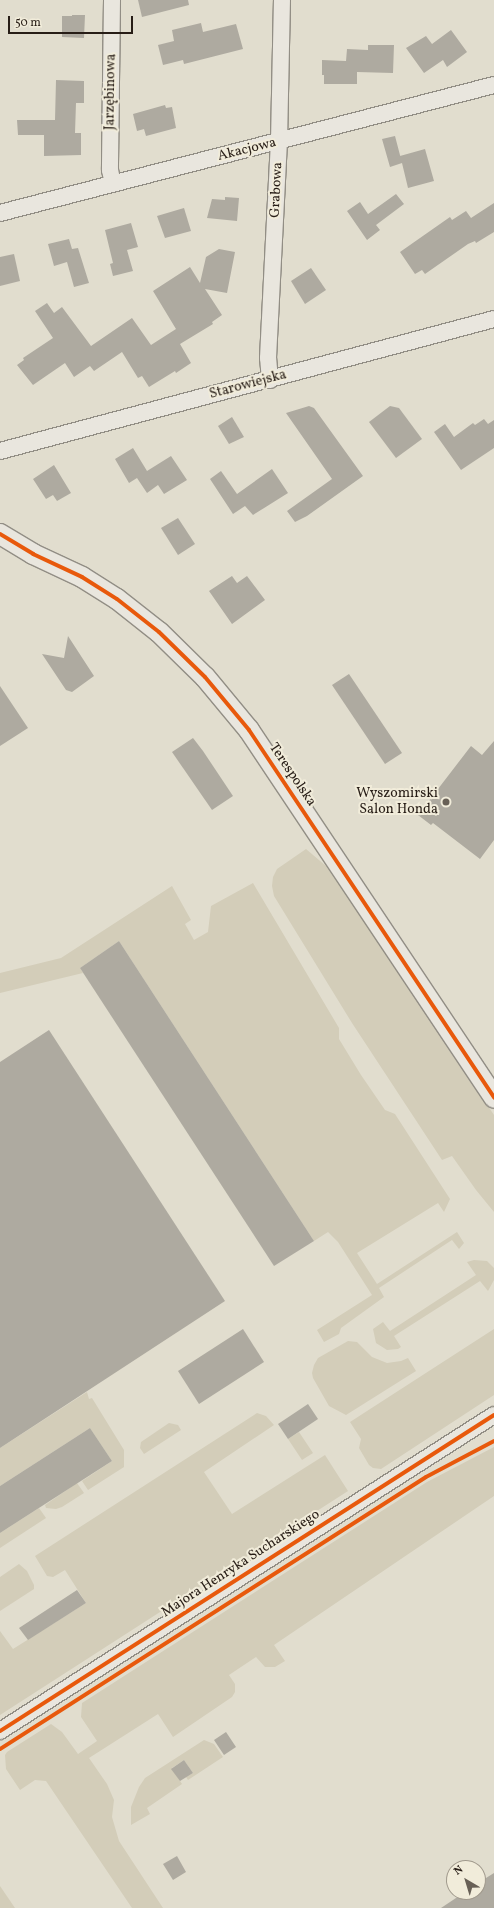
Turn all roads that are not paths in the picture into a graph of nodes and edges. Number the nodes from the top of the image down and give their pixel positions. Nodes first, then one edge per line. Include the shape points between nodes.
1 (112, 0) edge
2 (282, 0) edge
3 (494, 85) edge
4 (279, 142) junction
5 (113, 184) junction
6 (0, 213) edge
7 (494, 319) edge
8 (270, 380) junction
9 (0, 451) edge
10 (0, 534) edge
11 (0, 544) edge
12 (33, 554) junction
13 (494, 1098) edge
14 (494, 1415) edge
15 (0, 1731) edge

1 - 5 street, Jarzębinowa via 110,170
2 - 4 street, Grabowa
3 - 4 street, Akacjowa
4 - 5 street, Akacjowa
4 - 8 street, Grabowa via 268,358
5 - 6 street, Akacjowa
7 - 8 street, Starowiejska
8 - 9 street, Starowiejska
10 - 12 street, Terespolska
11 - 12 street, Terespolska
12 - 13 street, Terespolska via 82,577 117,599 159,632 205,677 249,730
14 - 15 street, Majora Henryka Sucharskiego

